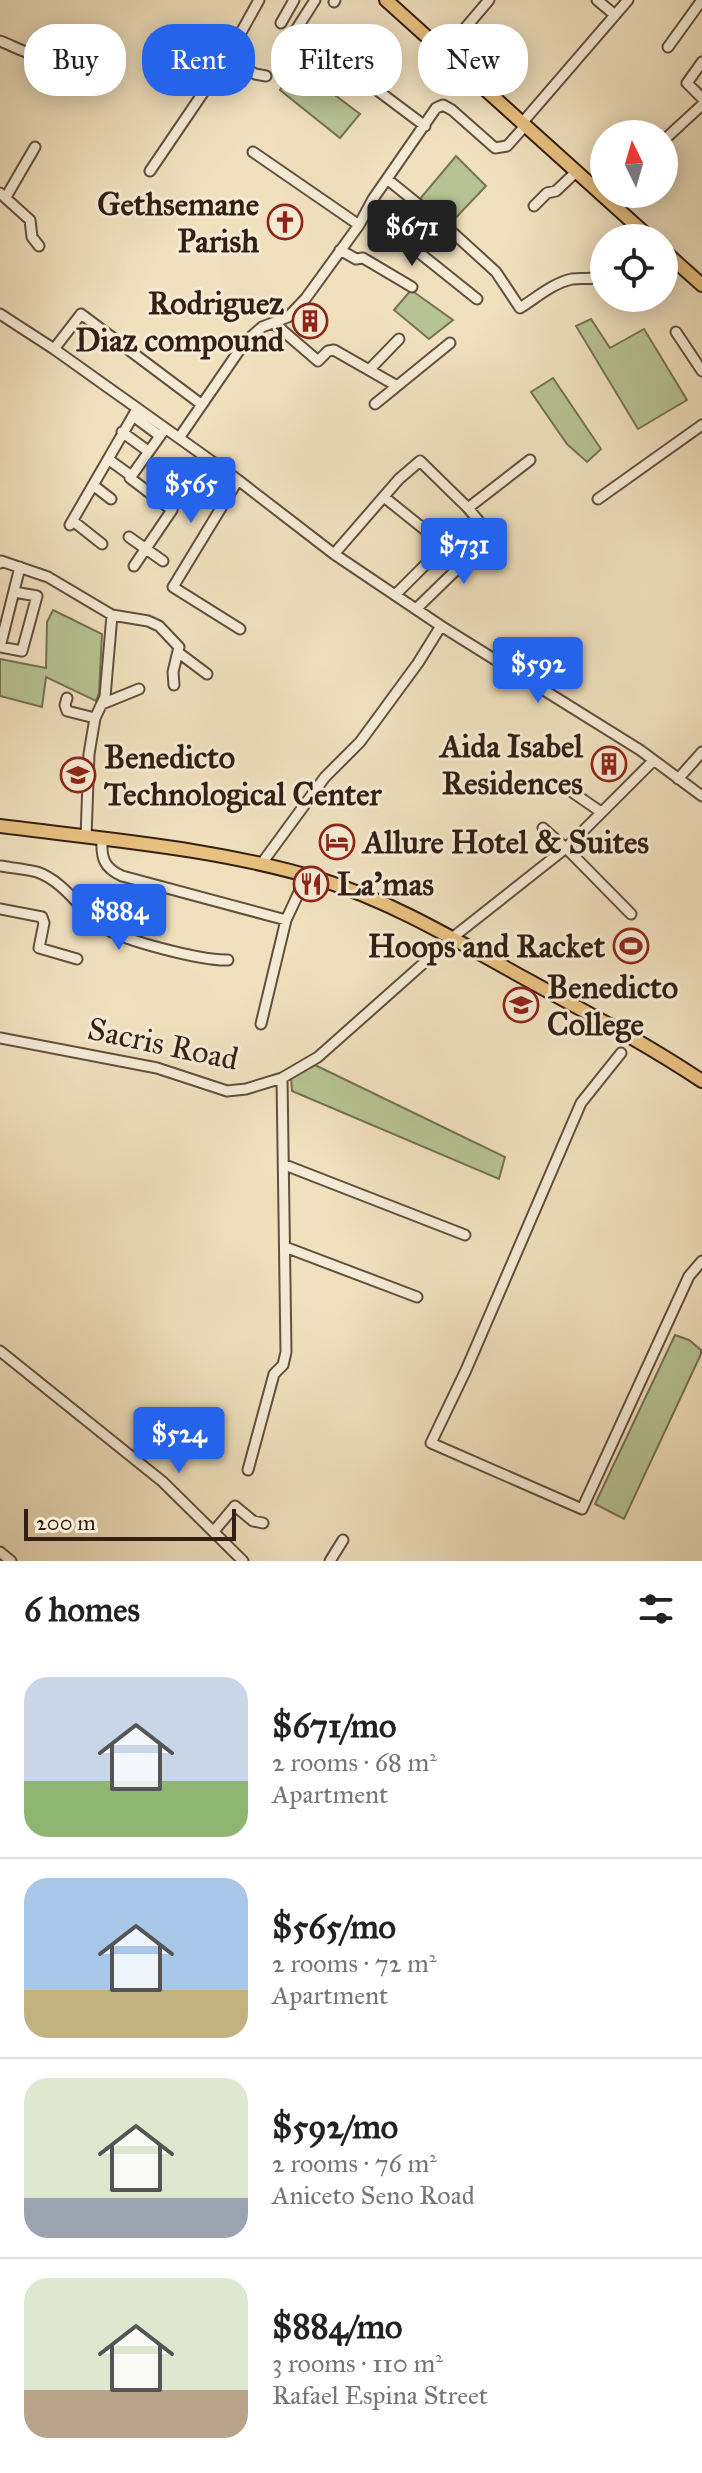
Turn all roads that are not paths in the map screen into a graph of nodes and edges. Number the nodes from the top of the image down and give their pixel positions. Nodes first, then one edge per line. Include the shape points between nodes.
1 (259, 0) edge
2 (294, 0) edge
3 (315, 0) edge
4 (386, 0) edge
5 (489, 0) edge
6 (597, 0) edge
7 (628, 0) edge
8 (702, 0) edge
9 (615, 15) junction
10 (281, 23) dead end
11 (246, 24) edge
12 (300, 24) edge
13 (469, 24) edge
14 (418, 29) edge
15 (0, 41) edge
16 (668, 47) dead end
17 (24, 50) edge
18 (702, 62) edge
19 (255, 74) edge
20 (266, 76) dead end
21 (201, 96) edge
22 (385, 96) edge
23 (492, 96) edge
24 (702, 98) edge
25 (702, 105) edge
26 (524, 124) junction
27 (425, 126) junction
28 (678, 127) edge
29 (35, 147) dead end
30 (253, 152) dead end
31 (150, 171) dead end
32 (576, 172) junction
33 (387, 179) junction
34 (590, 183) edge
35 (3, 195) edge
36 (534, 206) dead end
37 (618, 208) edge
38 (367, 211) junction
39 (635, 224) edge
40 (359, 225) junction
41 (39, 246) dead end
42 (340, 250) junction
43 (678, 264) edge
44 (590, 280) edge
45 (702, 285) edge
46 (412, 287) dead end
47 (477, 299) dead end
48 (0, 314) edge
49 (275, 324) junction
50 (676, 332) dead end
51 (399, 339) dead end
52 (450, 343) dead end
53 (54, 349) junction
54 (369, 370) junction
55 (702, 371) edge
56 (397, 386) junction
57 (201, 404) junction
58 (375, 404) dead end
59 (135, 412) junction
60 (702, 425) edge
61 (122, 432) junction
62 (162, 432) junction
63 (179, 438) junction
64 (148, 451) dead end
65 (108, 459) junction
66 (530, 460) dead end
67 (130, 475) dead end
68 (238, 480) junction
69 (93, 485) junction
70 (384, 497) junction
71 (111, 499) dead end
72 (598, 499) dead end
73 (468, 508) junction
74 (129, 537) dead end
75 (102, 544) dead end
76 (145, 548) junction
77 (334, 554) junction
78 (455, 554) dead end
79 (163, 561) dead end
80 (428, 562) dead end
81 (0, 563) edge
82 (134, 566) dead end
83 (20, 567) junction
84 (14, 592) junction
85 (395, 595) junction
86 (416, 609) junction
87 (112, 615) junction
88 (441, 626) junction
89 (240, 629) dead end
90 (0, 647) edge
91 (179, 653) junction
92 (207, 674) dead end
93 (174, 685) dead end
94 (139, 689) dead end
95 (67, 698) dead end
96 (102, 704) junction
97 (95, 718) junction
98 (702, 752) edge
99 (653, 761) junction
100 (678, 779) junction
101 (562, 785) dead end
102 (702, 796) edge
103 (601, 812) junction
104 (0, 826) edge
105 (543, 828) dead end
106 (86, 837) junction
107 (102, 839) junction
108 (566, 848) junction
109 (262, 863) junction
110 (0, 866) edge
111 (307, 875) junction
112 (0, 909) edge
113 (631, 914) dead end
114 (286, 920) junction
115 (452, 938) junction
116 (77, 959) dead end
117 (228, 960) dead end
118 (261, 1024) dead end
119 (0, 1038) edge
120 (621, 1053) dead end
121 (282, 1078) junction
122 (702, 1081) edge
123 (285, 1165) junction
124 (465, 1235) dead end
125 (285, 1247) junction
126 (702, 1261) edge
127 (417, 1297) dead end
128 (0, 1351) edge
129 (248, 1470) dead end
130 (263, 1523) dead end
131 (214, 1531) junction
132 (343, 1540) dead end
133 (0, 1552) edge
134 (11, 1561) edge
135 (243, 1561) edge
136 (330, 1561) edge

1 - 11 street
2 - 10 street
3 - 12 street
4 - 14 main road
5 - 13 street
6 - 9 street
7 - 9 street
8 - 16 street
9 - 26 street
15 - 17 street
18 - 24 street via 687,83
19 - 20 street
21 - 31 street
22 - 27 street
23 - 26 main road
25 - 28 street
26 - 27 street via 501,148 491,146 443,105
26 - 32 main road
27 - 33 street
29 - 35 street
30 - 40 street
32 - 34 main road
32 - 36 street
33 - 38 street
33 - 44 street via 496,272 520,308 564,282
35 - 41 street via 30,220
37 - 39 main road
38 - 40 street
38 - 47 street
40 - 42 street
42 - 46 street
42 - 49 street via 306,298
43 - 45 main road
48 - 53 street
49 - 54 street via 318,361 334,350
49 - 57 street via 245,342
50 - 55 street
51 - 54 street
52 - 56 street
53 - 57 street via 81,314
53 - 59 street
54 - 56 street
56 - 58 street
57 - 63 street
59 - 61 street
59 - 62 street
60 - 72 street
61 - 64 street
61 - 65 street
62 - 63 street
62 - 76 street via 130,478 172,510
63 - 68 street
65 - 67 street
65 - 69 street
66 - 73 street
68 - 77 street
68 - 89 street via 173,587
69 - 71 street
69 - 75 street via 71,523
70 - 73 street via 420,461
70 - 77 street
70 - 78 street
73 - 86 street via 490,540
74 - 76 street
76 - 79 street
76 - 82 street
77 - 85 street
80 - 85 street
81 - 83 street
83 - 84 street
83 - 87 street via 48,577
84 - 90 street
84 - 90 street via 37,596 22,651
85 - 86 street
86 - 88 street
87 - 91 street via 159,626
87 - 96 street
88 - 99 street
88 - 109 street via 360,742 325,777
91 - 92 street
91 - 93 street
94 - 96 street
95 - 97 street via 67,711
96 - 97 street
97 - 106 street
98 - 100 street
99 - 100 street
99 - 103 street, Sacris Road
100 - 102 street
101 - 103 street
103 - 108 street, Sacris Road
104 - 106 main road
105 - 108 street
106 - 107 main road
107 - 109 main road
107 - 114 street via 103,861 122,876
108 - 113 street
108 - 115 street, Sacris Road
109 - 111 main road
110 - 117 street via 38,872 54,881 116,934
111 - 114 street
111 - 115 main road via 367,896
112 - 116 street via 42,917 39,948
114 - 118 street
115 - 121 street, Sacris Road via 310,1062
115 - 122 main road
119 - 121 street, Sacris Road via 157,1068 227,1091
120 - 126 street via 581,1103 431,1443 582,1509 689,1276
121 - 123 street
123 - 124 street
123 - 125 street
125 - 127 street
125 - 129 street via 286,1352 274,1374
128 - 131 street via 163,1482
130 - 131 street via 235,1506
131 - 135 street
132 - 136 street
133 - 134 street

